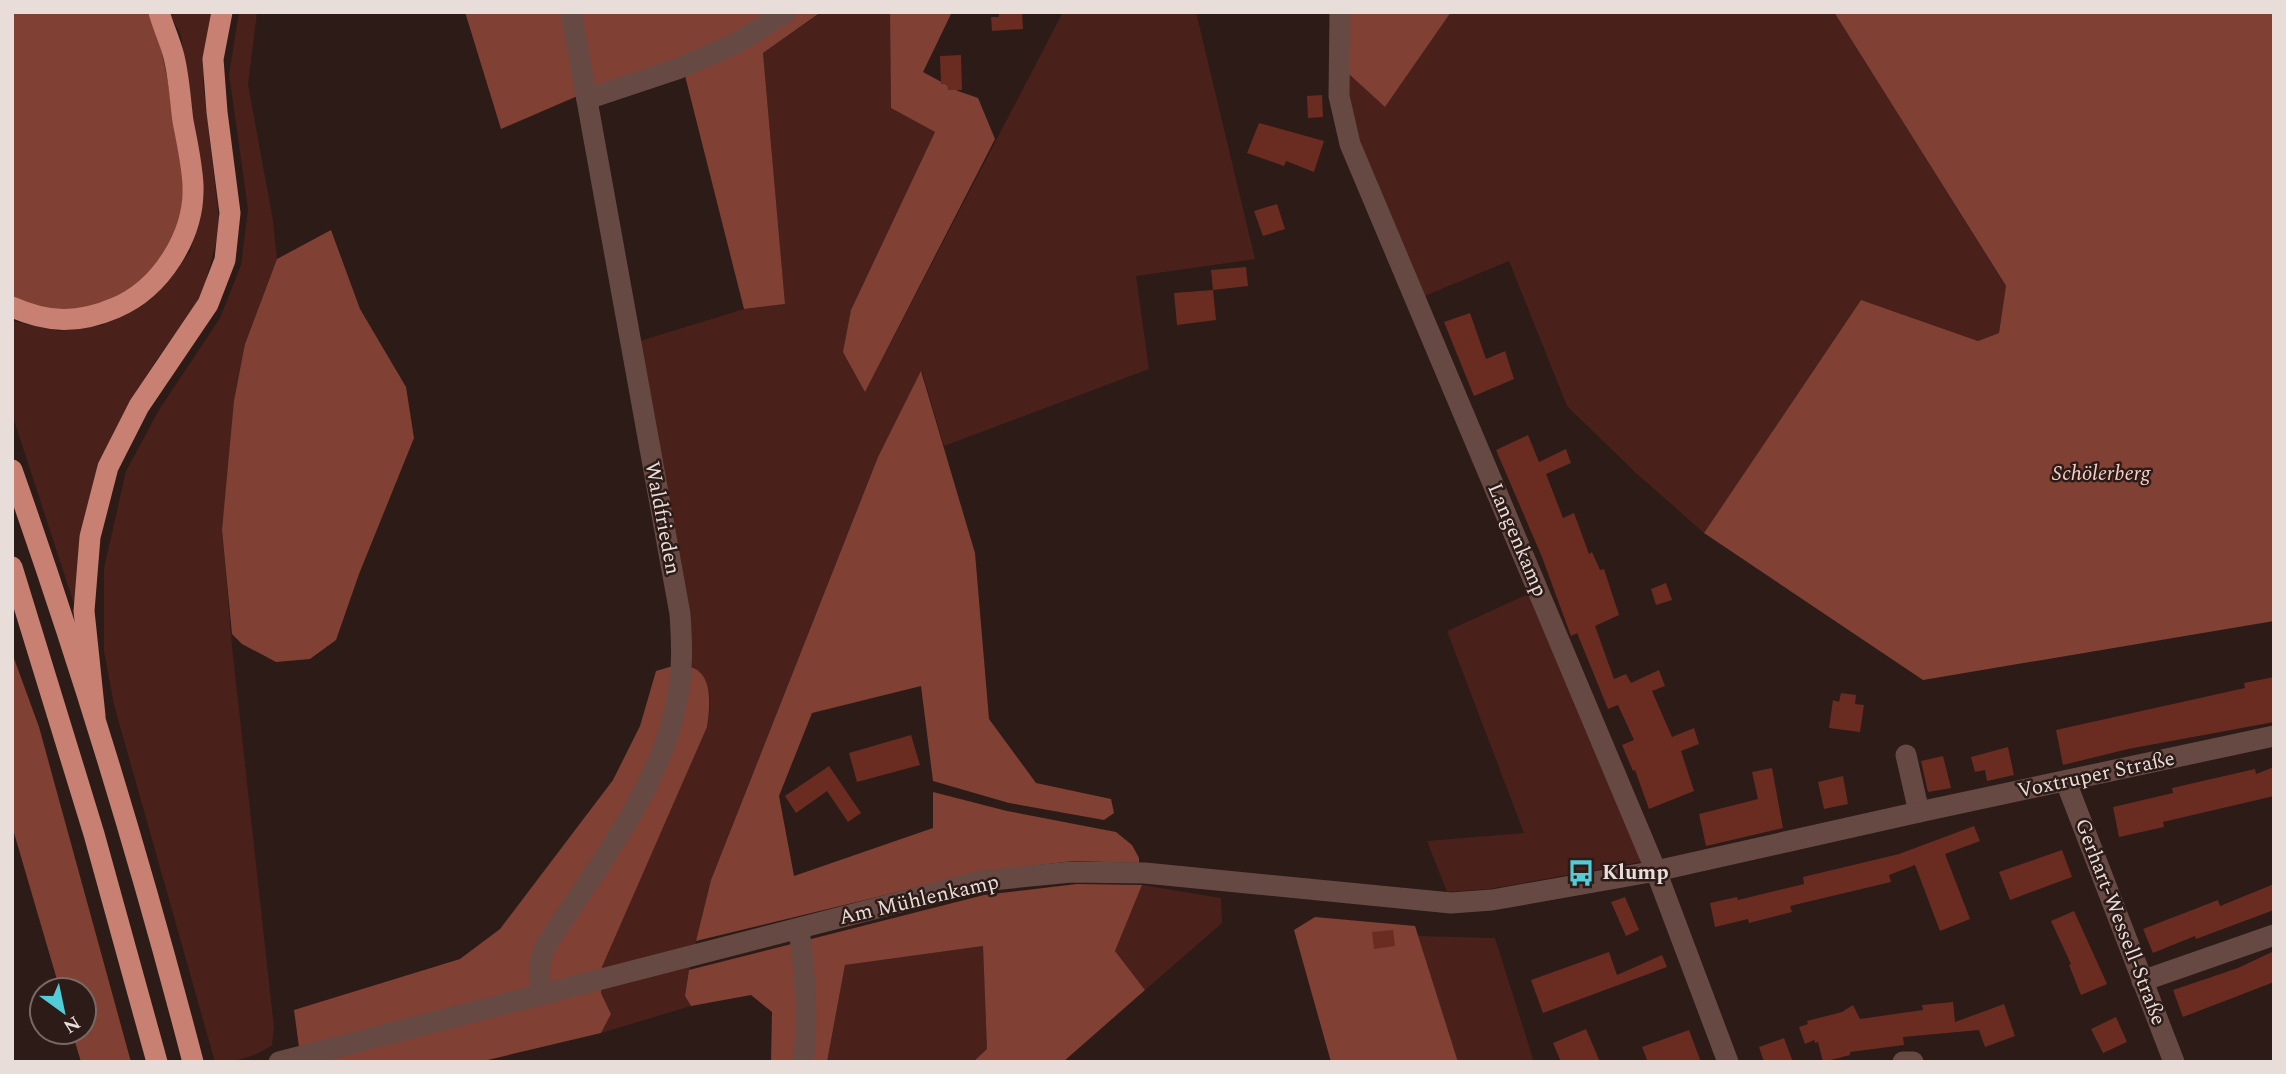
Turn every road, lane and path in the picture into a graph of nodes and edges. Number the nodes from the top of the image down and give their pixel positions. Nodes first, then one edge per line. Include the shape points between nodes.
1 (159, 12) edge
2 (222, 12) edge
3 (571, 12) edge
4 (786, 12) edge
5 (1340, 12) edge
6 (587, 99) junction
7 (12, 307) edge
8 (12, 470) edge
9 (12, 567) edge
10 (94, 716) junction
11 (2274, 736) edge
12 (1906, 755) dead end
13 (2066, 782) junction
14 (1919, 812) junction
15 (1656, 871) junction
16 (799, 929) junction
17 (2274, 935) edge
18 (2142, 981) junction
19 (542, 994) junction
20 (190, 1051) edge
21 (156, 1056) edge
22 (279, 1062) edge
23 (803, 1062) edge
24 (1728, 1062) edge
25 (1903, 1062) edge
26 (1913, 1062) edge
27 (2174, 1062) edge

1 - 7 highway via 173,55 193,186 188,222 175,255 130,302 96,316 62,320 34,317
2 - 10 highway via 213,59 230,213 225,260 208,304 139,407 108,467 90,537 84,611
3 - 6 street, Waldfrieden
4 - 6 street via 735,44
5 - 15 street, Langenkamp via 1339,96 1350,144
6 - 19 street, Waldfrieden via 680,614 682,660 666,741 618,835 545,945 539,960
8 - 10 highway
9 - 21 highway
10 - 20 highway
11 - 13 street, Voxtruper Straße
12 - 14 street
13 - 14 street, Voxtruper Straße
13 - 18 street, Gerhart-Wessell-Straße
14 - 15 street, Voxtruper Straße
15 - 16 street, Am Mühlenkamp via 1451,903 1145,873 1071,872 982,881
15 - 24 street, Langenkamp
16 - 19 street, Am Mühlenkamp
16 - 23 street via 804,971
17 - 18 street
18 - 27 street, Gerhart-Wessell-Straße
19 - 22 street, Am Mühlenkamp
25 - 26 street

